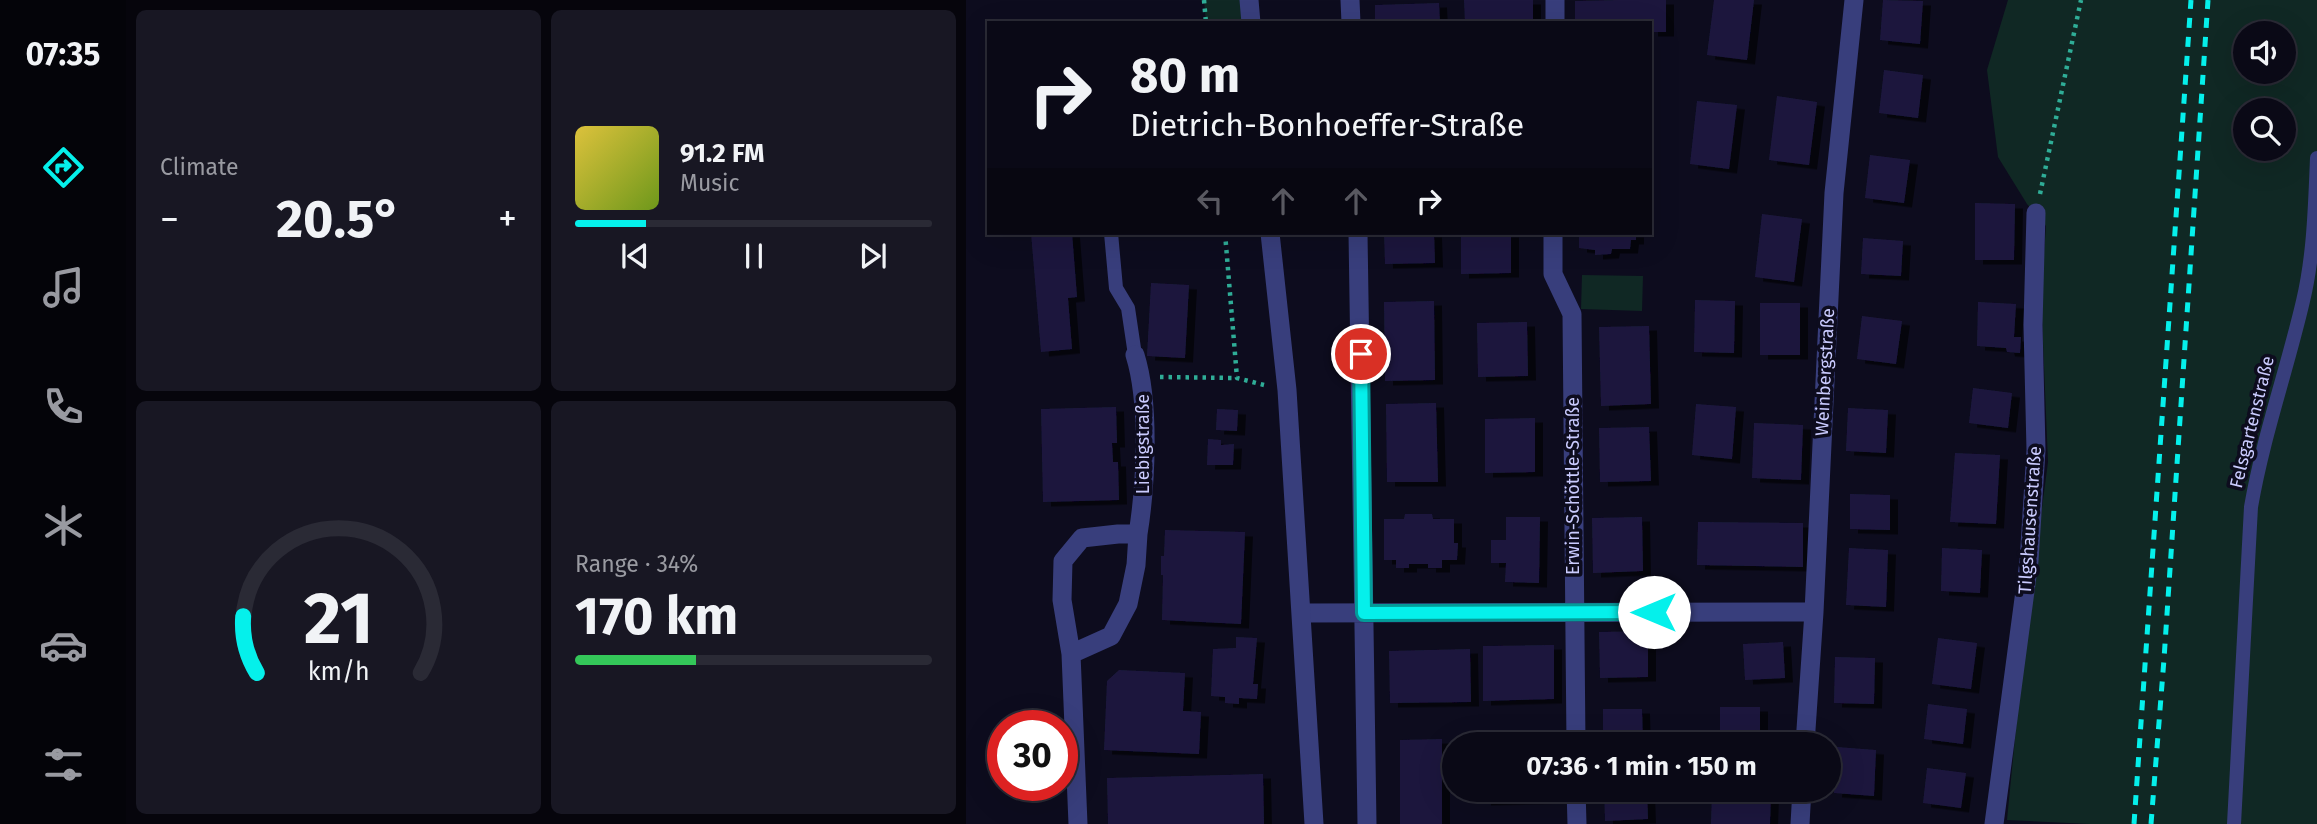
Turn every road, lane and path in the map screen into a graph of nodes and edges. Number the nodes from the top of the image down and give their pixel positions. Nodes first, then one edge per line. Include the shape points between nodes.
1 (1204, 0) edge
2 (1249, 0) edge
3 (1350, 0) edge
4 (1555, 0) edge
5 (1854, 0) edge
6 (2081, 0) edge
7 (1206, 21) edge
8 (1251, 21) edge
9 (1351, 21) edge
10 (1555, 21) edge
11 (2317, 158) edge
12 (2036, 213) joint
13 (1111, 235) edge
14 (1225, 235) edge
15 (1270, 235) edge
16 (1358, 235) edge
17 (1553, 235) edge
18 (1135, 355) joint
19 (1142, 377) junction
20 (1237, 378) junction
21 (1287, 390) junction
22 (1138, 534) junction
23 (1574, 612) junction
24 (1814, 612) junction
25 (1302, 613) junction
26 (1364, 613) junction
27 (1071, 654) junction
28 (1576, 732) edge
29 (1806, 732) edge
30 (1576, 802) edge
31 (1801, 802) edge
32 (1078, 824) edge
33 (1314, 824) edge
34 (1367, 824) edge
35 (1577, 824) edge
36 (1800, 824) edge
37 (1994, 824) edge
38 (2234, 824) edge

1 - 7 path
2 - 8 street
3 - 9 street
4 - 10 street
5 - 24 street, Weinbergstraße via 1834,193
6 - 12 path
11 - 38 lane, Felsgartenstraße via 2304,299 2258,463 2251,507
12 - 37 street, Tilgshausenstraße via 2036,450 2029,561
13 - 18 lane via 1116,288 1128,308
14 - 20 path
15 - 21 street
16 - 26 street
17 - 23 street, Erwin-Schöttle-Straße via 1553,274 1572,314
18 - 19 street, Liebigstraße
19 - 20 path
19 - 22 street, Liebigstraße via 1145,493
20 - 21 path
21 - 25 street
22 - 27 street, Liebigstraße via 1128,604 1111,636
22 - 27 street via 1082,538 1063,561 1062,600
23 - 24 street
23 - 26 street
23 - 28 street, Erwin-Schöttle-Straße
24 - 29 street, Weinbergstraße
25 - 26 street
25 - 33 street
26 - 34 street
27 - 32 street
30 - 35 street
31 - 36 street

